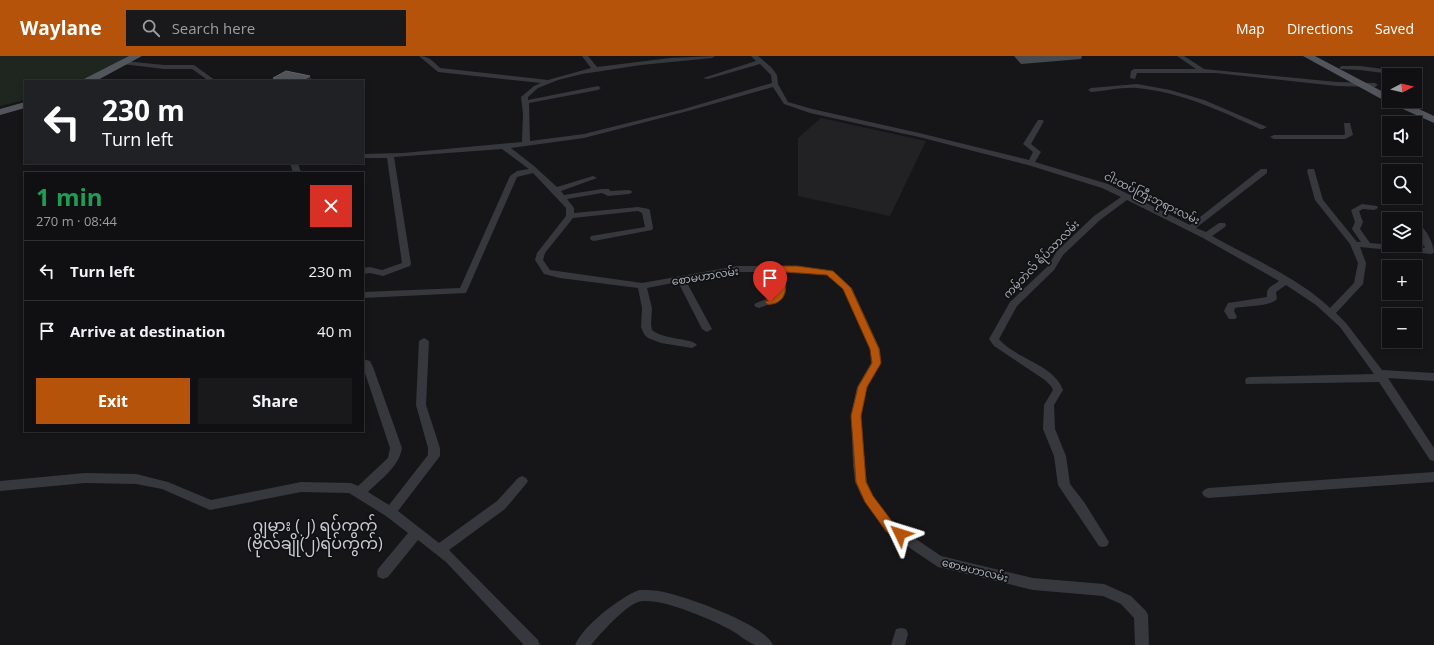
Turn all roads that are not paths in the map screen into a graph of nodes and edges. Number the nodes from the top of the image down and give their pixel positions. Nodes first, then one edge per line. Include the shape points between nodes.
1 (138, 56) edge
2 (145, 56) edge
3 (422, 56) edge
4 (586, 56) edge
5 (712, 56) edge
6 (754, 56) edge
7 (1180, 56) edge
8 (1308, 56) edge
9 (1321, 56) edge
10 (653, 59) edge
11 (762, 61) junction
12 (127, 64) junction
13 (1342, 68) junction
14 (596, 70) junction
15 (1203, 71) junction
16 (1382, 71) edge
17 (706, 78) dead end
18 (1133, 78) dead end
19 (90, 80) edge
20 (99, 80) edge
21 (212, 80) edge
22 (547, 81) junction
23 (775, 84) junction
24 (1360, 85) junction
25 (1375, 85) junction
26 (598, 88) dead end
27 (1382, 88) edge
28 (1091, 90) dead end
29 (1382, 96) edge
30 (24, 102) edge
31 (526, 102) junction
32 (24, 106) edge
33 (0, 108) edge
34 (1408, 108) edge
35 (1422, 108) edge
36 (0, 112) edge
37 (1434, 114) edge
38 (1434, 120) edge
39 (1040, 121) dead end
40 (1347, 125) dead end
41 (1263, 127) dead end
42 (1274, 137) dead end
43 (526, 144) junction
44 (504, 147) junction
45 (364, 156) edge
46 (390, 156) junction
47 (1031, 163) junction
48 (533, 170) junction
49 (1264, 171) dead end
50 (1311, 171) dead end
51 (593, 178) dead end
52 (554, 191) junction
53 (629, 192) dead end
54 (1127, 196) junction
55 (562, 198) junction
56 (1374, 208) dead end
57 (570, 216) junction
58 (1222, 225) dead end
59 (1191, 228) junction
60 (1422, 232) edge
61 (1206, 236) junction
62 (594, 238) dead end
63 (1354, 244) junction
64 (1367, 246) junction
65 (1382, 247) edge
66 (1422, 250) edge
67 (781, 269) junction
68 (364, 271) edge
69 (681, 279) junction
70 (1286, 281) junction
71 (642, 286) junction
72 (364, 295) edge
73 (759, 305) dead end
74 (1331, 313) junction
75 (1232, 317) dead end
76 (707, 329) dead end
77 (424, 341) dead end
78 (692, 346) dead end
79 (364, 363) edge
80 (1380, 376) junction
81 (1434, 376) edge
82 (1250, 381) dead end
83 (1434, 457) edge
84 (1434, 477) edge
85 (522, 481) dead end
86 (0, 486) edge
87 (359, 493) junction
88 (1208, 493) dead end
89 (390, 512) junction
90 (416, 533) junction
91 (1103, 542) dead end
92 (439, 550) junction
93 (383, 573) dead end
94 (533, 645) edge
95 (582, 645) edge
96 (766, 645) edge
97 (1142, 645) edge

1 - 12 main road
2 - 12 main road
3 - 22 street via 438,70
4 - 14 street
5 - 10 street
6 - 11 street, ငါးထပ်ကြီးဘုရားလမ်း
7 - 15 street
8 - 24 main road
9 - 13 main road
10 - 14 street
11 - 17 street
11 - 23 street, ငါးထပ်ကြီးဘုရားလမ်း via 774,75
12 - 19 main road
12 - 20 main road
12 - 21 street via 194,67
13 - 16 street
13 - 25 main road
14 - 22 street
15 - 18 street via 1134,71
15 - 24 street
22 - 31 street via 527,93 524,97
23 - 43 street via 629,126 584,136
23 - 47 street, ငါးထပ်ကြီးဘုရားလမ်း via 782,99 794,106
24 - 25 street
24 - 29 main road
25 - 27 main road
26 - 31 street
28 - 41 street via 1136,86 1176,93 1220,108
30 - 33 main road
31 - 43 street
32 - 36 main road
34 - 38 main road
35 - 37 main road
39 - 47 street via 1027,144 1038,152
40 - 42 street via 1349,135 1345,137
43 - 44 street
44 - 46 street
44 - 48 street
45 - 46 street
46 - 68 street via 407,264 383,273
47 - 54 street, ငါးထပ်ကြီးဘုရားလမ်း via 1105,186
48 - 52 street
48 - 72 street via 520,172 514,176 463,291
49 - 59 street
50 - 63 street via 1319,200
51 - 52 street
52 - 55 street
53 - 55 street via 608,194 602,191
54 - 59 street, ငါးထပ်ကြီးဘုရားလမ်း
54 - 91 street, ကမ့်ဘဲလ် ရိပ်သာလမ်း via 1097,218 1060,252 1051,268 1013,304 994,339 1056,384 1058,390 1049,404 1049,429 1060,456 1064,485
55 - 57 street via 570,208
56 - 64 street via 1362,206 1355,210 1359,220 1356,229
57 - 62 street via 638,209 646,212 649,228 647,229
57 - 71 street, စောမဟာလမ်း via 541,253 539,260 548,272 560,276
58 - 61 street
59 - 61 street, ငါးထပ်ကြီးဘုရားလမ်း
60 - 66 street via 1431,251
61 - 70 street, ငါးထပ်ကြီးဘုရားလမ်း
63 - 64 street
63 - 74 street via 1362,263 1358,284
64 - 65 street
67 - 69 street, စောမဟာလမ်း via 737,269
67 - 73 street via 781,292 778,298
67 - 97 street, စောမဟာလမ်း via 830,273 847,288 875,349 876,363 862,387 856,416 859,465 861,482 869,499 890,528 938,562 1033,584 1104,590 1126,600 1141,615
69 - 71 street, စောမဟာလမ်း
69 - 76 street
70 - 74 street, ငါးထပ်ကြီးဘုရားလမ်း
70 - 75 street via 1271,291 1272,299 1266,302 1231,305 1229,311
71 - 78 street via 648,308 648,334 655,338
74 - 80 street, ငါးထပ်ကြီးဘုရားလမ်း via 1343,325
77 - 89 street via 421,405 434,456
79 - 87 street via 368,367 396,448 392,461
80 - 81 street
80 - 82 street
80 - 83 street, ငါးထပ်ကြီးဘုရားလမ်း
84 - 88 street
85 - 92 street via 501,505
86 - 87 street via 86,478 136,479 164,485 210,505 301,487 351,488
87 - 89 street
89 - 90 street
90 - 92 street
90 - 93 street
92 - 94 street via 450,558
95 - 96 street via 621,606 639,596 662,597 691,606 741,628

